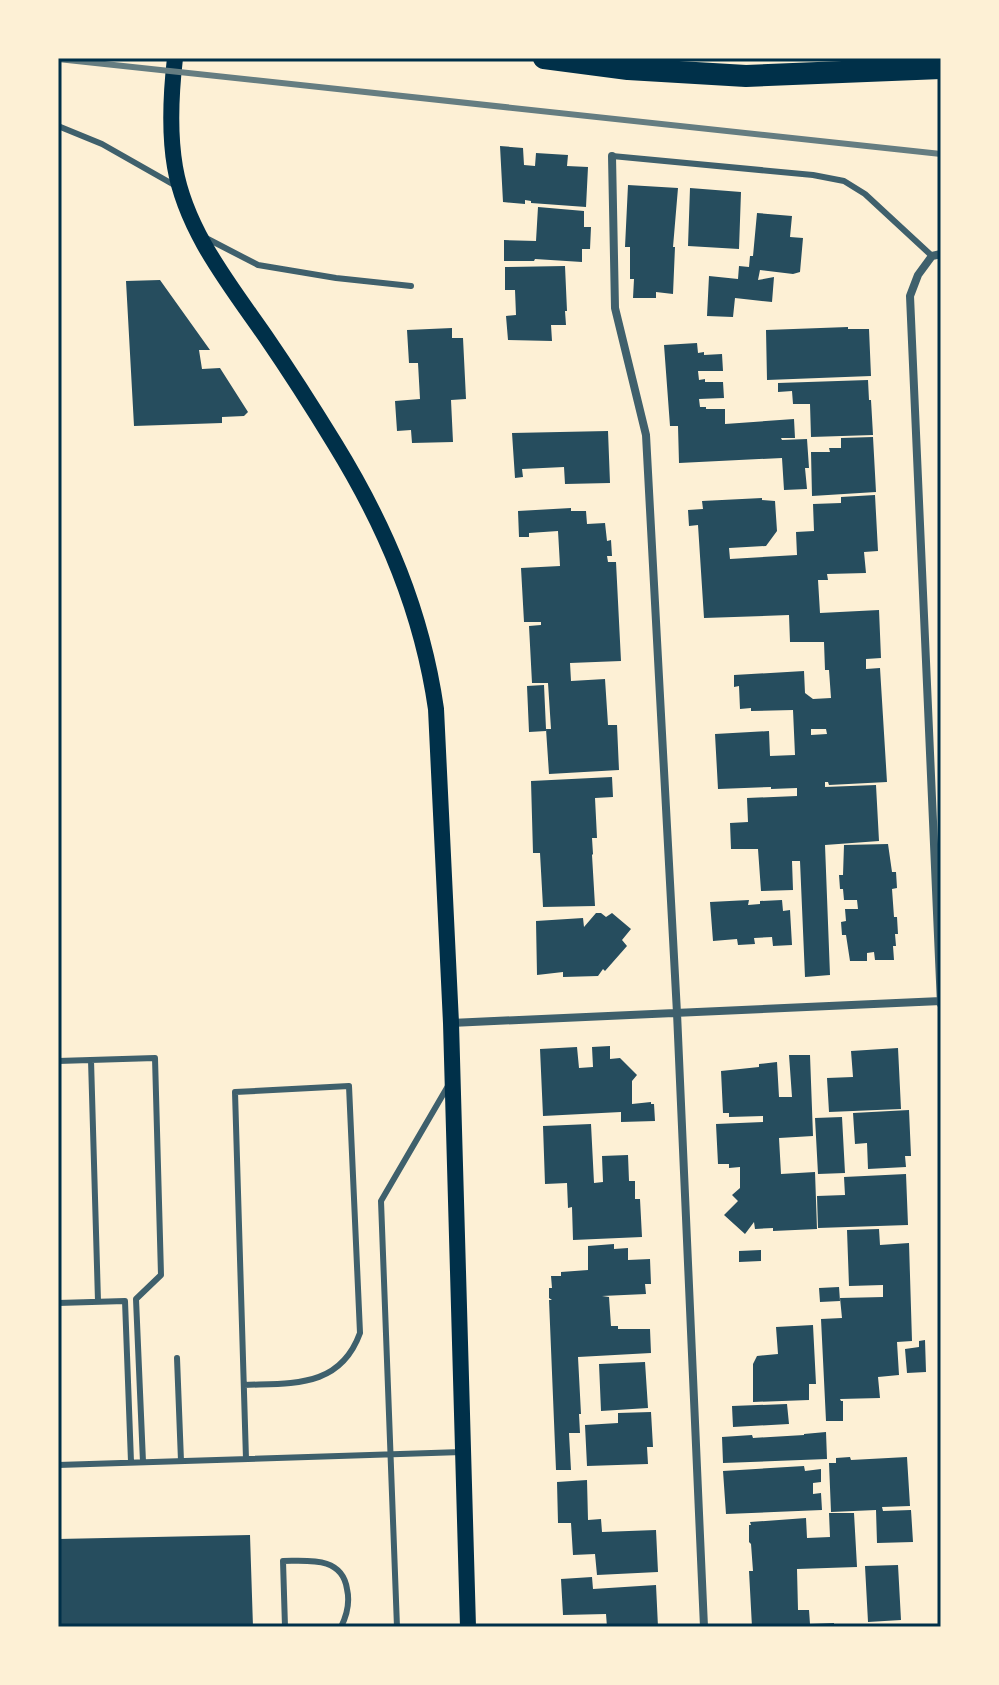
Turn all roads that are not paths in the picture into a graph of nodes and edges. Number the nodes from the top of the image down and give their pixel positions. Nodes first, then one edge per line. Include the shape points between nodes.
1 (175, 58) edge
2 (544, 58) edge
3 (929, 58) edge
4 (941, 59) edge
5 (941, 68) edge
6 (58, 126) edge
7 (612, 156) joint
8 (180, 188) junction
9 (197, 234) junction
10 (936, 255) edge
11 (411, 286) dead end
12 (941, 1002) edge
13 (677, 1013) junction
14 (451, 1023) junction
15 (91, 1060) junction
16 (58, 1061) edge
17 (452, 1079) junction
18 (98, 1301) junction
19 (58, 1303) edge
20 (177, 1358) dead end
21 (244, 1385) junction
22 (463, 1452) junction
23 (390, 1454) junction
24 (246, 1459) junction
25 (181, 1461) junction
26 (131, 1462) junction
27 (143, 1462) junction
28 (58, 1465) edge
29 (285, 1627) edge
30 (341, 1627) edge
31 (397, 1627) edge
32 (468, 1627) edge
33 (704, 1627) edge

1 - 8 main road via 172,137
2 - 5 highway via 746,76
3 - 4 highway
6 - 8 lane
7 - 10 lane via 844,181
7 - 13 street via 615,308 646,435
8 - 9 main road
9 - 11 lane via 258,265
9 - 14 main road via 336,446 405,582 436,709
10 - 12 street via 918,275 910,296
12 - 13 street
13 - 14 street
13 - 33 street
14 - 17 main road
15 - 16 lane
15 - 18 lane
15 - 27 lane via 155,1058 161,1275 136,1299
17 - 22 main road
17 - 23 lane via 381,1201
18 - 19 lane
18 - 26 lane via 125,1301
20 - 25 lane
21 - 21 lane via 235,1092 349,1086 360,1333 348,1357 323,1377
21 - 24 lane
22 - 23 lane
22 - 32 main road
23 - 24 lane
23 - 31 lane
24 - 25 lane
25 - 27 lane
26 - 27 lane
26 - 28 lane
29 - 30 lane via 283,1561 312,1561 334,1566 342,1574 348,1606

